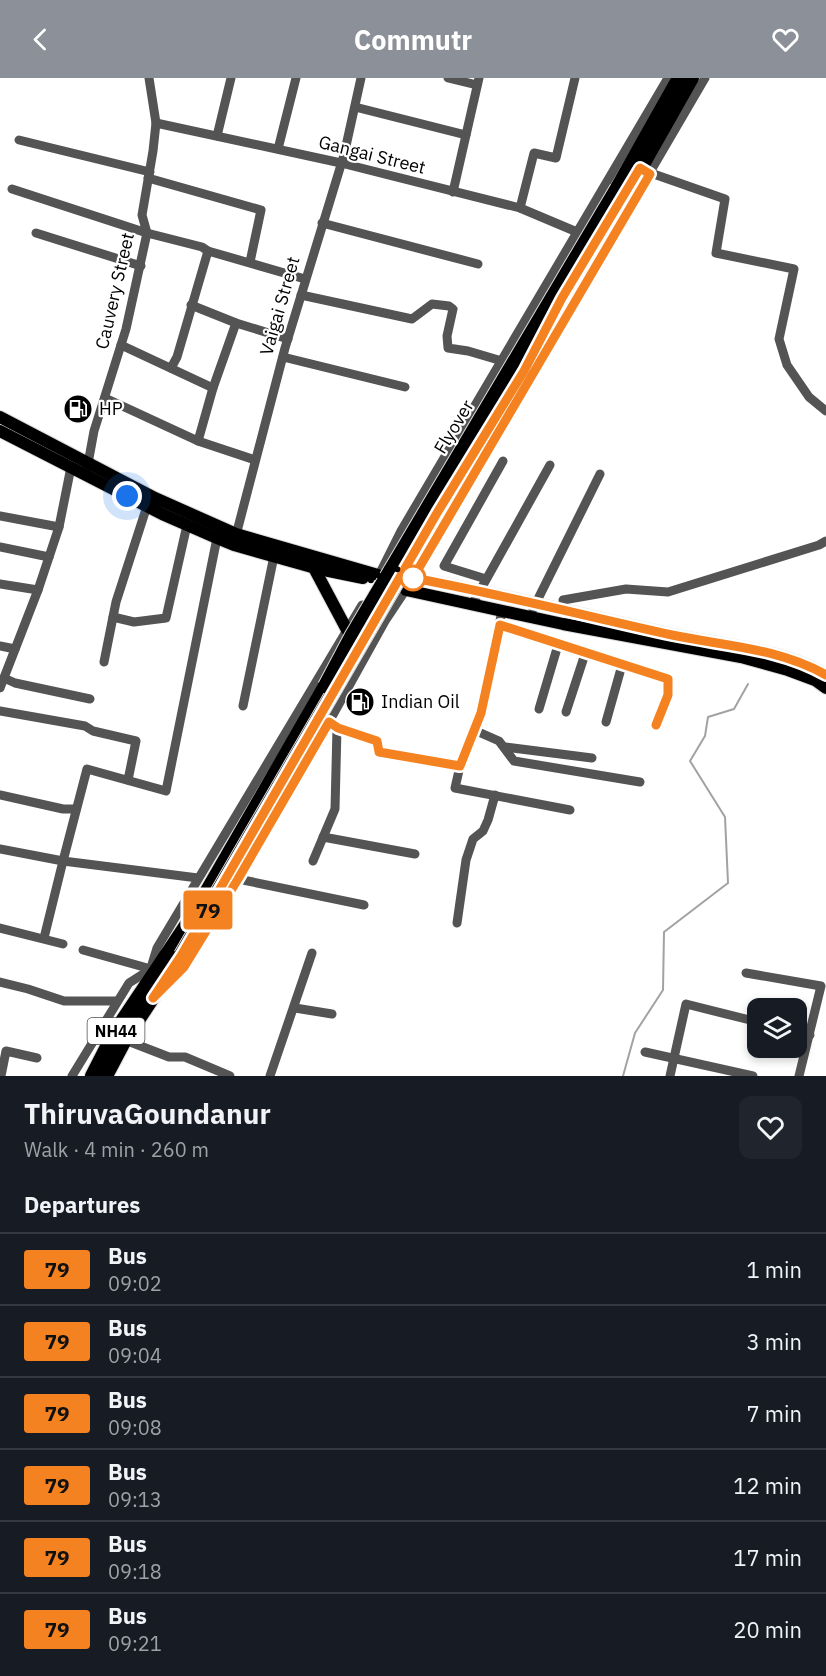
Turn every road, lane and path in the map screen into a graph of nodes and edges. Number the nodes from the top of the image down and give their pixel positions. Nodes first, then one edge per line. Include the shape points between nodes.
1 (149, 78) edge
2 (231, 78) edge
3 (296, 78) edge
4 (361, 78) edge
5 (448, 78) edge
6 (575, 78) edge
7 (668, 78) edge
8 (680, 78) edge
9 (692, 78) edge
10 (705, 78) edge
11 (478, 82) edge
12 (355, 107) junction
13 (156, 123) junction
14 (466, 135) junction
15 (217, 136) junction
16 (19, 140) dead end
17 (647, 146) junction
18 (278, 149) junction
19 (341, 163) junction
20 (635, 167) junction
21 (149, 175) junction
22 (12, 189) dead end
23 (453, 192) junction
24 (621, 192) junction
25 (520, 208) junction
26 (322, 223) junction
27 (577, 232) junction
28 (36, 233) dead end
29 (147, 233) junction
30 (208, 251) junction
31 (250, 262) junction
32 (478, 264) dead end
33 (141, 266) junction
34 (305, 279) junction
35 (301, 295) junction
36 (191, 305) junction
37 (236, 323) junction
38 (288, 339) junction
39 (121, 345) junction
40 (283, 357) junction
41 (501, 361) junction
42 (171, 368) junction
43 (405, 387) dead end
44 (213, 388) junction
45 (105, 398) junction
46 (826, 411) edge
47 (0, 417) edge
48 (0, 431) edge
49 (198, 441) junction
50 (255, 460) junction
51 (502, 460) dead end
52 (550, 465) dead end
53 (71, 467) junction
54 (87, 468) junction
55 (600, 474) dead end
56 (147, 506) junction
57 (0, 516) edge
58 (187, 525) junction
59 (59, 527) junction
60 (217, 538) junction
61 (235, 539) junction
62 (826, 541) edge
63 (0, 547) edge
64 (274, 556) junction
65 (49, 557) junction
66 (314, 568) junction
67 (377, 578) junction
68 (410, 578) junction
69 (486, 579) junction
70 (0, 584) edge
71 (38, 590) junction
72 (404, 592) junction
73 (479, 592) junction
74 (563, 600) dead end
75 (536, 604) junction
76 (472, 605) junction
77 (502, 611) junction
78 (113, 616) junction
79 (530, 617) junction
80 (500, 625) junction
81 (347, 630) junction
82 (558, 645) junction
83 (0, 646) edge
84 (15, 649) junction
85 (585, 654) junction
86 (104, 662) dead end
87 (622, 665) junction
88 (826, 675) edge
89 (4, 678) junction
90 (0, 688) edge
91 (826, 688) edge
92 (90, 699) dead end
93 (243, 706) dead end
94 (539, 709) dead end
95 (0, 711) edge
96 (566, 712) dead end
97 (606, 722) dead end
98 (333, 725) junction
99 (656, 725) dead end
100 (474, 730) junction
101 (505, 747) junction
102 (592, 758) dead end
103 (460, 766) junction
104 (128, 780) junction
105 (640, 782) dead end
106 (0, 795) edge
107 (495, 795) junction
108 (76, 809) junction
109 (570, 810) dead end
110 (323, 837) junction
111 (0, 849) edge
112 (415, 854) dead end
113 (63, 861) junction
114 (314, 861) dead end
115 (198, 878) junction
116 (238, 879) junction
117 (364, 905) dead end
118 (458, 923) dead end
119 (0, 928) edge
120 (44, 938) junction
121 (63, 944) dead end
122 (83, 950) dead end
123 (176, 952) junction
124 (312, 954) dead end
125 (151, 969) junction
126 (746, 973) dead end
127 (0, 982) edge
128 (149, 993) junction
129 (117, 1001) junction
130 (295, 1008) junction
131 (332, 1014) dead end
132 (747, 1019) edge
133 (807, 1034) edge
134 (810, 1035) junction
135 (125, 1040) junction
136 (645, 1052) dead end
137 (37, 1058) dead end
138 (674, 1059) junction
139 (1, 1076) edge
140 (72, 1076) edge
141 (92, 1076) edge
142 (106, 1076) edge
143 (230, 1076) edge
144 (270, 1076) edge
145 (670, 1076) edge
146 (753, 1076) edge
147 (799, 1076) edge

1 - 13 street, Cauvery Street
2 - 15 street
3 - 18 street
4 - 12 street, Vaigai Street
5 - 11 street
6 - 25 street via 556,158 534,153
7 - 20 street
8 - 17 highway, NH44
9 - 17 highway, NH44
10 - 20 street
11 - 14 street
12 - 14 street
12 - 19 street, Vaigai Street
13 - 15 street, Gangai Street
13 - 21 street, Cauvery Street
14 - 23 street
15 - 18 street, Gangai Street
16 - 21 street
17 - 20 highway, NH44
18 - 19 street, Gangai Street
19 - 23 street, Gangai Street
19 - 26 street, Vaigai Street
20 - 24 highway, NH44
20 - 27 street
20 - 46 street via 725,199 716,253 794,269 779,339 786,365 809,397
20 - 68 street
21 - 29 street, Cauvery Street via 142,215
21 - 31 street via 261,210
22 - 29 street
23 - 25 street, Gangai Street
24 - 123 highway, NH44, bridge via 524,371
24 - 123 highway, Flyover / NH44, bridge via 352,635
25 - 27 street, Gangai Street
26 - 32 street
26 - 34 street, Vaigai Street
27 - 41 street
28 - 33 street
29 - 30 street via 202,246
29 - 33 street, Cauvery Street
30 - 31 street
30 - 36 street
31 - 34 street
33 - 39 street, Cauvery Street
34 - 35 street, Vaigai Street
35 - 38 street, Vaigai Street
35 - 41 street via 412,319 432,304 449,306 453,309 448,348
36 - 37 street
36 - 42 street
37 - 38 street
37 - 44 street
38 - 40 street, Vaigai Street
39 - 42 street
39 - 45 street, Cauvery Street
40 - 43 street
40 - 50 street, Vaigai Street
41 - 67 street
42 - 44 street
44 - 49 street
45 - 49 street
45 - 54 street, Cauvery Street
47 - 54 main road
48 - 53 main road
49 - 50 street
50 - 61 street, Vaigai Street
51 - 69 street via 444,566
52 - 69 street
53 - 54 main road
53 - 59 street
54 - 56 main road
54 - 61 main road
55 - 75 street
56 - 58 main road
56 - 78 street
57 - 59 street
58 - 60 main road
58 - 78 street via 166,618 134,622
59 - 65 street
60 - 61 main road
60 - 104 street via 166,791
61 - 64 main road
61 - 67 main road via 252,540
62 - 74 street via 668,592 626,589
63 - 65 street
64 - 66 main road
64 - 93 street
65 - 71 street
66 - 67 main road
66 - 81 main road
67 - 68 main road via 395,568
67 - 72 main road via 379,593 386,598 395,599
67 - 81 street
68 - 72 main road
68 - 73 main road
69 - 73 street
70 - 71 street
71 - 84 street
72 - 76 main road
72 - 98 street via 385,621
73 - 75 main road
73 - 76 street
75 - 79 street
75 - 88 main road via 778,654
76 - 77 main road
77 - 79 main road
77 - 80 street
78 - 86 street
79 - 91 main road via 741,657 788,670
80 - 82 street
80 - 100 street
81 - 115 street
82 - 85 street
82 - 94 street
83 - 84 street
84 - 89 street
85 - 87 street
85 - 96 street
87 - 97 street
87 - 99 street via 668,679 668,695
89 - 90 street
89 - 92 street
95 - 104 street via 85,726 136,741
98 - 103 street via 377,741 379,752
98 - 110 street via 335,809
98 - 116 street
100 - 101 street
100 - 103 street
101 - 102 street
101 - 105 street via 514,761
103 - 107 street via 455,788
104 - 108 street via 87,769
106 - 108 street
107 - 109 street
107 - 118 street via 489,820 473,839 466,860
108 - 113 street
110 - 112 street
110 - 114 street
111 - 113 street
113 - 115 street
113 - 120 street
115 - 125 street via 157,948
116 - 117 street
116 - 128 street via 184,967
119 - 120 street
120 - 121 street
122 - 125 street
123 - 128 highway, NH44
124 - 130 street
125 - 128 street
125 - 129 street via 129,983
126 - 134 street via 821,986
127 - 129 street via 64,1001
128 - 135 highway, NH44
128 - 141 highway, NH44 via 114,1033
129 - 140 street
130 - 131 street
130 - 144 street
132 - 138 street via 686,1004
133 - 134 street
134 - 147 street
135 - 142 highway, NH44
135 - 143 street via 169,1057 185,1057
136 - 138 street
137 - 139 street via 6,1051
138 - 145 street
138 - 146 street

